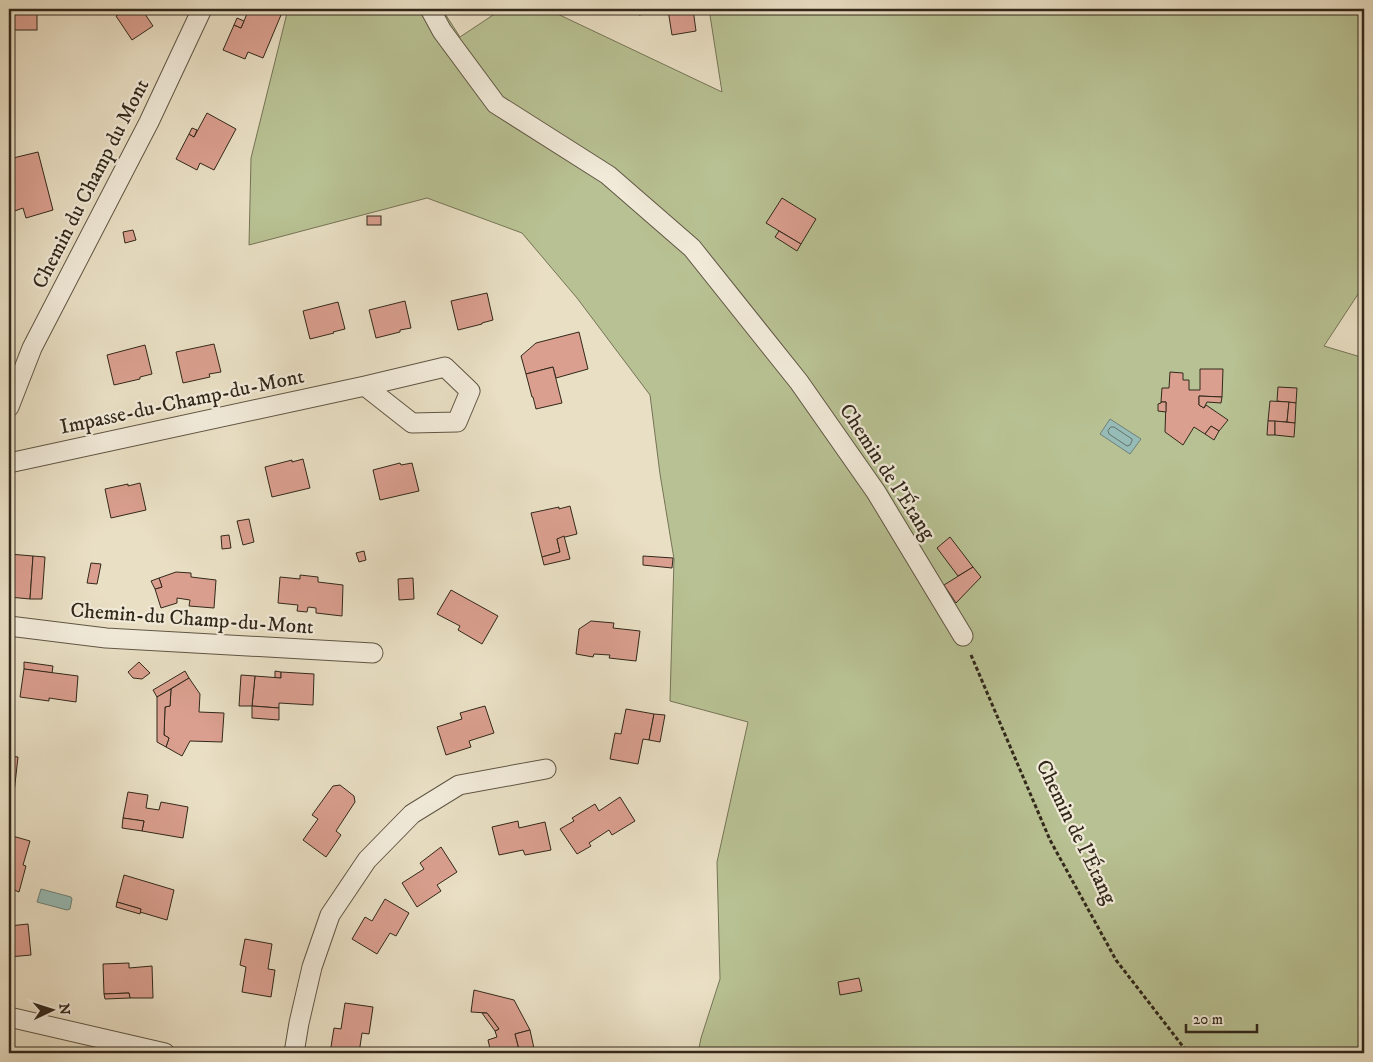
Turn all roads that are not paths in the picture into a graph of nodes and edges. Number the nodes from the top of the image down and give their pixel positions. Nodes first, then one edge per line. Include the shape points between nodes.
1 (202, 9) edge
2 (430, 9) edge
3 (365, 386) junction
4 (9, 407) edge
5 (9, 463) edge
6 (9, 626) edge
7 (963, 636) road end
8 (373, 653) dead end
9 (546, 769) dead end
10 (9, 1017) edge
11 (166, 1053) edge
12 (294, 1053) edge

1 - 4 street, Chemin du Champ du Mont via 149,122 32,348
2 - 7 street, Chemin de l'Étang via 442,32 496,104 608,175 692,248 799,382 876,492
3 - 3 street, Impasse-du-Champ-du-Mont via 412,423 457,422 470,391 445,366
3 - 5 street, Impasse-du-Champ-du-Mont
6 - 8 street, Chemin-du Champ-du-Mont via 106,638
9 - 12 street via 459,785 412,814 366,860 330,915 312,967
10 - 11 street

